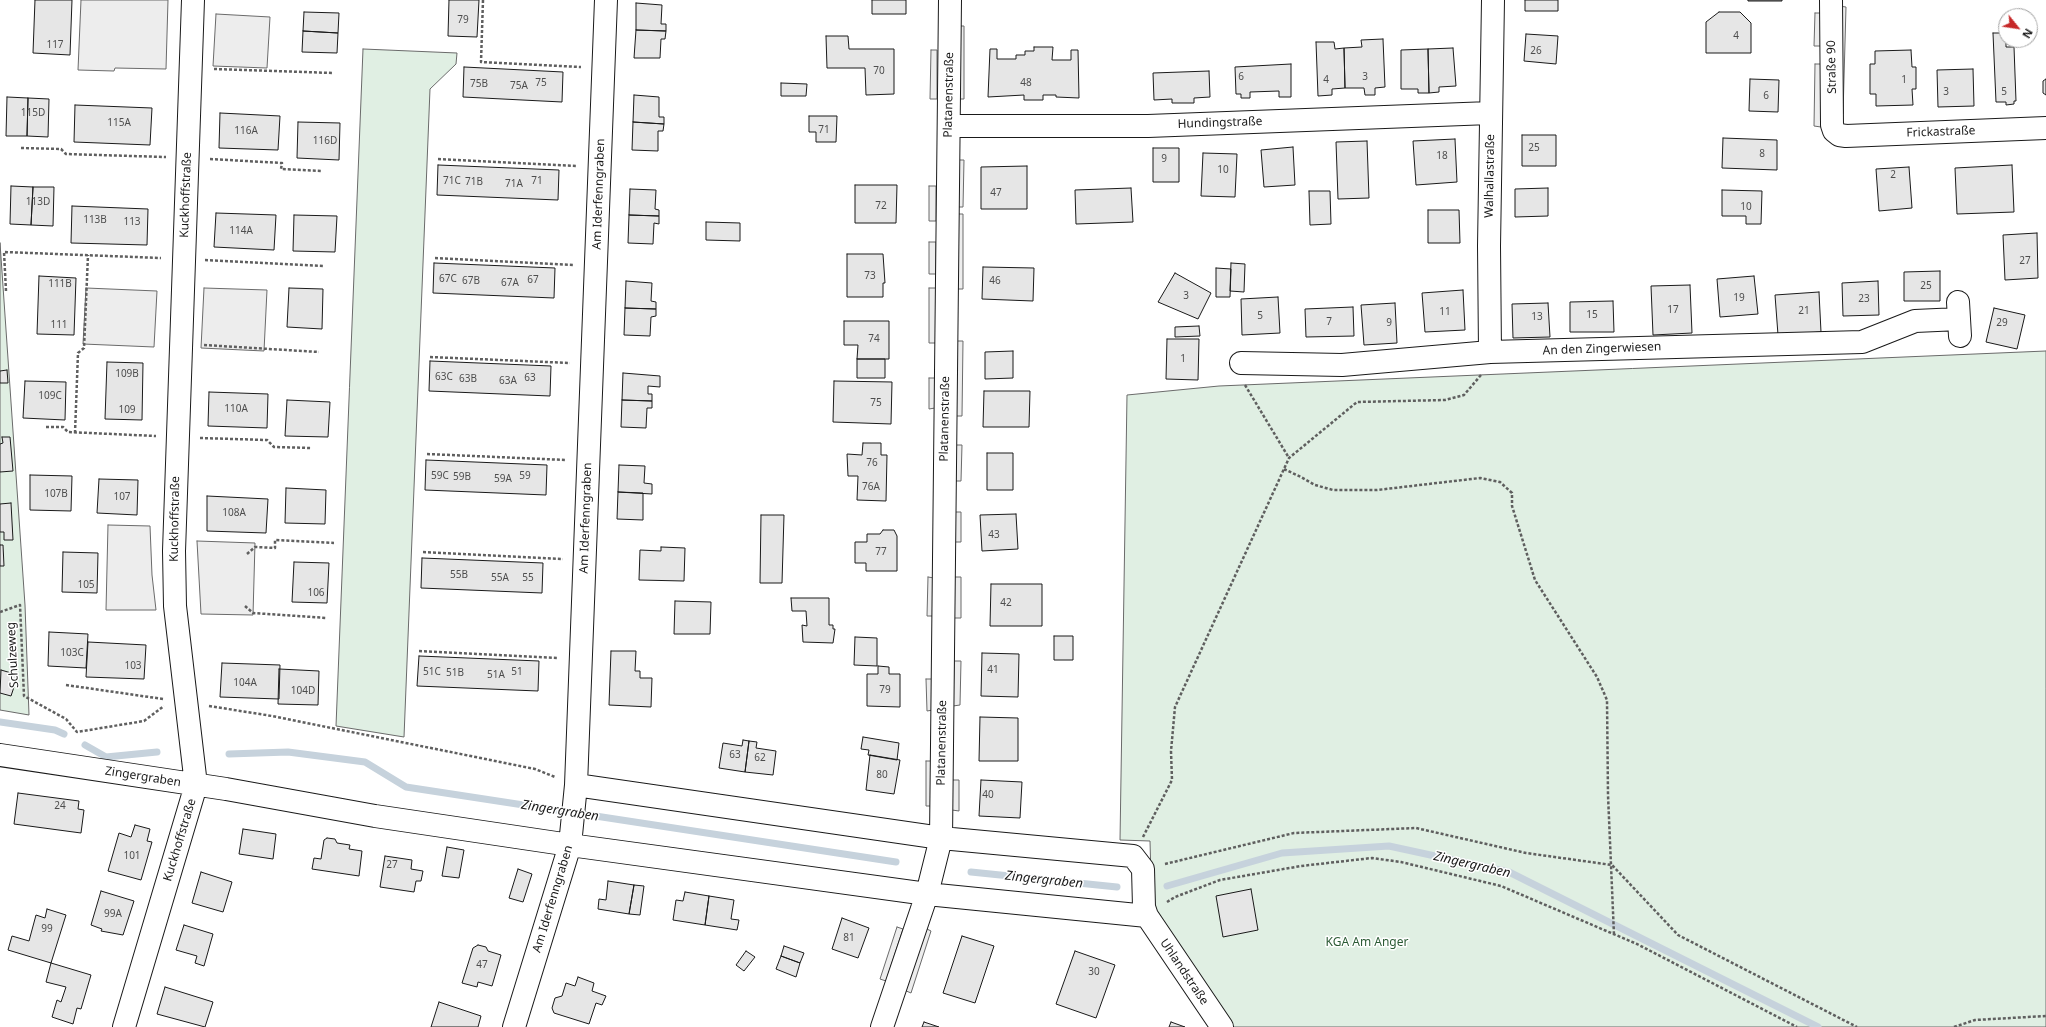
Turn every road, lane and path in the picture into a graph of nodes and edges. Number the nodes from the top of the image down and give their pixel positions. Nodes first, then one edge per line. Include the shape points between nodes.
1 (193, 0) edge
2 (483, 0) edge
3 (606, 0) edge
4 (950, 0) edge
5 (1493, 0) edge
6 (1831, 0) edge
7 (589, 68) dead end
8 (208, 69) dead end
9 (333, 73) dead end
10 (1490, 113) junction
11 (948, 126) junction
12 (2046, 128) edge
13 (1836, 133) joint
14 (21, 148) dead end
15 (168, 157) dead end
16 (204, 159) dead end
17 (438, 159) dead end
18 (584, 166) dead end
19 (321, 171) dead end
20 (88, 255) junction
21 (164, 258) dead end
22 (435, 258) dead end
23 (199, 260) dead end
24 (580, 265) dead end
25 (323, 266) dead end
26 (6, 291) dead end
27 (1959, 319) dead end
28 (202, 345) dead end
29 (319, 352) dead end
30 (1490, 352) junction
31 (430, 357) dead end
32 (576, 363) dead end
33 (1241, 363) joint
34 (46, 427) dead end
35 (75, 433) junction
36 (158, 436) dead end
37 (192, 438) dead end
38 (311, 448) dead end
39 (427, 454) dead end
40 (1289, 458) junction
41 (572, 461) dead end
42 (1284, 469) junction
43 (334, 543) dead end
44 (423, 552) dead end
45 (247, 554) dead end
46 (568, 560) dead end
47 (246, 606) dead end
48 (0, 612) edge
49 (327, 618) dead end
50 (419, 651) dead end
51 (564, 658) dead end
52 (66, 685) dead end
53 (179, 701) junction
54 (165, 704) dead end
55 (0, 755) edge
56 (196, 785) junction
57 (575, 793) junction
58 (941, 838) junction
59 (570, 845) junction
60 (1138, 863) junction
61 (1612, 865) junction
62 (927, 894) junction
63 (1145, 912) junction
64 (1614, 935) junction
65 (2046, 1016) edge
66 (124, 1027) edge
67 (514, 1027) edge
68 (882, 1027) edge
69 (1222, 1027) edge
70 (1797, 1027) edge
71 (1857, 1027) edge
72 (1954, 1027) edge

1 - 53 street, Kuckhoffstraße via 174,551
2 - 7 path via 481,62
3 - 57 street, Am Iderfenngraben
4 - 11 street, Platanenstraße
5 - 10 street, Walhallastraße
6 - 13 street, Straße 90 via 1832,125
8 - 9 path
10 - 11 street, Hundingstraße via 1140,126
10 - 30 street, Walhallastraße
11 - 58 street, Platanenstraße
12 - 13 street, Frickastraße via 1846,136
14 - 15 path via 61,149 66,154
16 - 19 path via 282,163 281,169
17 - 18 path
20 - 21 path
20 - 26 path via 4,252
20 - 35 path via 84,348 78,353
22 - 24 path
23 - 25 path
27 - 30 street, An den Zingerwiesen via 1915,321 1862,342
28 - 29 path
30 - 33 street, An den Zingerwiesen via 1342,365
30 - 40 path via 1479,379 1464,395 1445,400 1357,402
31 - 32 path
33 - 40 path via 1245,384
34 - 35 path via 63,427 68,432
35 - 36 path
37 - 38 path via 267,440 274,447
39 - 41 path
40 - 42 path
42 - 60 path via 1175,707 1171,751 1172,780
42 - 61 path via 1314,485 1333,490 1377,490 1480,478 1500,482 1512,493 1512,506 1535,580 1597,677 1607,700
43 - 45 path via 275,540 275,548 255,547
44 - 46 path
47 - 49 path via 253,613
48 - 54 path, Schulzeweg via 20,605 24,696 66,719 77,732 144,721
50 - 51 path
52 - 53 path
53 - 56 street, Kuckhoffstraße
53 - 57 path via 272,716 535,769
55 - 56 street, Zingergraben
56 - 59 street, Zingergraben via 375,816
56 - 66 street, Kuckhoffstraße
57 - 58 street
57 - 59 street, Am Iderfenngraben
58 - 60 street
58 - 62 street
59 - 62 street, Zingergraben
59 - 67 street, Am Iderfenngraben
60 - 61 path via 1294,833 1416,828 1526,853
60 - 63 street
61 - 64 path
61 - 71 path via 1678,935
62 - 63 street, Zingergraben
62 - 68 street
63 - 64 path via 1175,897 1220,880 1300,866 1372,858 1401,862 1502,886
63 - 69 street, Uhlandstraße
64 - 70 path
65 - 72 path via 1975,1020

